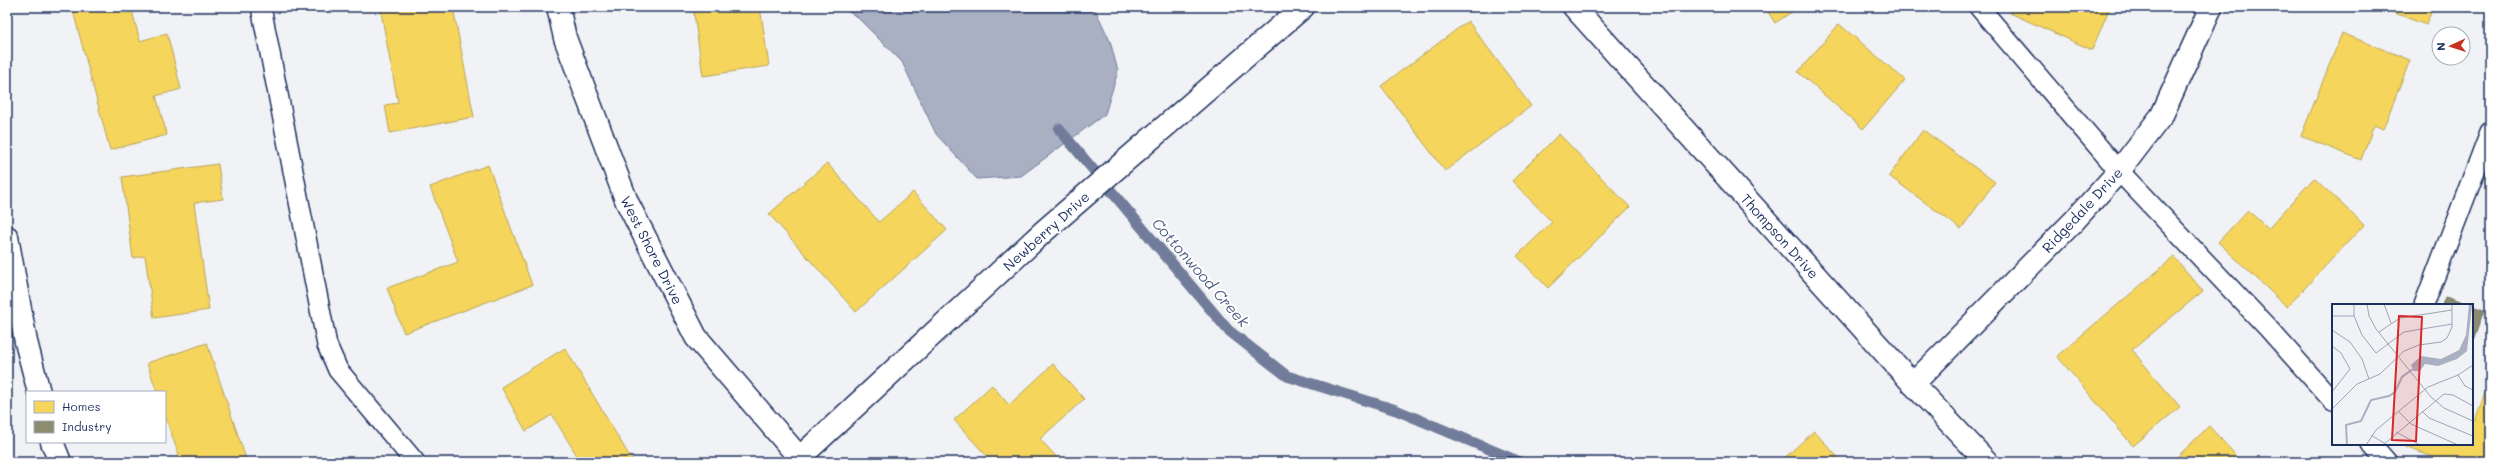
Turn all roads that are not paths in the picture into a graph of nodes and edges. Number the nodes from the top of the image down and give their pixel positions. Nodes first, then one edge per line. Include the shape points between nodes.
1 (261, 7) edge
2 (558, 7) edge
3 (1302, 7) edge
4 (1574, 7) edge
5 (1979, 7) edge
6 (2211, 7) edge
7 (2490, 132) edge
8 (2119, 171) junction
9 (7, 237) edge
10 (2424, 304) edge
11 (1913, 384) junction
12 (38, 391) edge
13 (2332, 400) edge
14 (52, 443) edge
15 (2372, 445) edge
16 (799, 461) edge
17 (60, 462) edge
18 (415, 462) edge
19 (1987, 462) edge
20 (2387, 462) edge

1 - 18 lane via 327,345 338,370
2 - 16 street, West Shore Drive via 565,38 627,202 696,337
3 - 16 street, Newberry Drive via 1043,232
4 - 11 street, Thompson Drive
5 - 8 lane
6 - 8 street, Ridgedale Drive via 2162,115
7 - 10 lane
8 - 11 street, Ridgedale Drive via 2073,222
8 - 13 lane via 2267,327
9 - 12 street
11 - 19 street, Thompson Drive
14 - 17 street
15 - 20 lane

